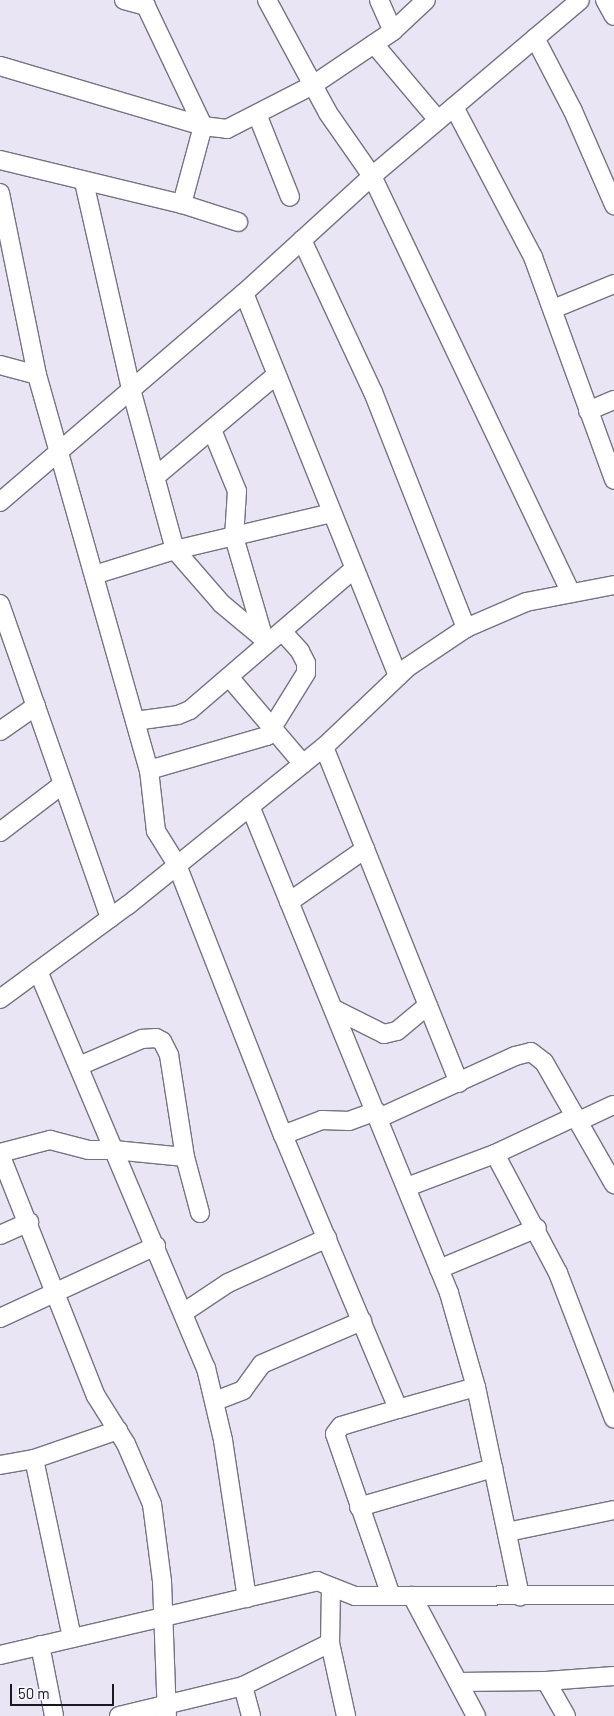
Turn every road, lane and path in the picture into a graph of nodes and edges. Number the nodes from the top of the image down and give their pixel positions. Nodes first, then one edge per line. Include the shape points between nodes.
1 (124, 0) edge
2 (267, 0) edge
3 (379, 0) edge
4 (426, 0) edge
5 (580, 0) edge
6 (606, 0) edge
7 (144, 3) edge
8 (614, 16) edge
9 (393, 31) junction
10 (535, 38) junction
11 (374, 44) junction
12 (0, 66) edge
13 (313, 85) junction
14 (454, 107) junction
15 (257, 114) junction
16 (438, 120) junction
17 (202, 126) junction
18 (0, 160) edge
19 (372, 176) junction
20 (84, 182) junction
21 (0, 193) edge
22 (290, 197) dead end
23 (182, 204) junction
24 (614, 205) edge
25 (238, 222) dead end
26 (302, 240) junction
27 (7, 258) edge
28 (614, 284) edge
29 (244, 293) junction
30 (553, 308) junction
31 (0, 364) edge
32 (38, 375) junction
33 (275, 376) junction
34 (131, 389) junction
35 (614, 400) edge
36 (588, 411) junction
37 (212, 430) junction
38 (59, 452) junction
39 (155, 477) junction
40 (614, 480) edge
41 (0, 502) edge
42 (331, 513) junction
43 (234, 537) junction
44 (176, 550) junction
45 (354, 569) junction
46 (94, 575) junction
47 (614, 586) edge
48 (571, 593) junction
49 (0, 604) edge
50 (466, 628) junction
51 (282, 631) junction
52 (265, 642) junction
53 (398, 676) junction
54 (230, 677) junction
55 (36, 706) junction
56 (135, 721) junction
57 (273, 729) junction
58 (0, 731) edge
59 (324, 747) junction
60 (303, 764) junction
61 (149, 770) junction
62 (63, 784) junction
63 (250, 806) junction
64 (0, 832) edge
65 (365, 849) junction
66 (177, 865) junction
67 (289, 902) junction
68 (110, 918) junction
69 (38, 972) junction
70 (0, 999) edge
71 (428, 1005) junction
72 (334, 1009) junction
73 (78, 1066) junction
74 (459, 1083) junction
75 (614, 1105) edge
76 (378, 1115) junction
77 (577, 1118) junction
78 (283, 1134) junction
79 (114, 1150) junction
80 (0, 1154) edge
81 (495, 1154) junction
82 (185, 1157) junction
83 (614, 1184) edge
84 (407, 1187) junction
85 (200, 1213) dead end
86 (29, 1222) junction
87 (537, 1228) junction
88 (0, 1235) edge
89 (327, 1238) junction
90 (156, 1246) junction
91 (439, 1268) junction
92 (57, 1294) junction
93 (183, 1313) junction
94 (0, 1318) edge
95 (362, 1321) junction
96 (476, 1387) junction
97 (215, 1402) junction
98 (398, 1408) junction
99 (614, 1419) edge
100 (118, 1430) junction
101 (34, 1459) junction
102 (0, 1465) edge
103 (493, 1468) junction
104 (359, 1507) junction
105 (614, 1510) edge
106 (507, 1532) junction
107 (331, 1587) junction
108 (614, 1595) edge
109 (391, 1596) junction
110 (412, 1596) junction
111 (520, 1596) junction
112 (247, 1598) junction
113 (162, 1617) junction
114 (72, 1638) junction
115 (330, 1643) junction
116 (40, 1646) junction
117 (0, 1655) edge
118 (614, 1676) edge
119 (546, 1681) junction
120 (458, 1682) junction
121 (243, 1686) junction
122 (167, 1711) edge
123 (54, 1716) edge
124 (119, 1716) edge
125 (251, 1716) edge
126 (346, 1716) edge
127 (476, 1716) edge
128 (566, 1716) edge

1 - 7 street
2 - 13 street
3 - 9 street
4 - 9 street
5 - 10 street
6 - 8 street
7 - 17 street
9 - 11 street
10 - 14 street
10 - 24 street via 573,111
11 - 13 street
11 - 16 street
12 - 17 street
13 - 15 street
13 - 19 street via 328,113
14 - 16 street
14 - 30 street via 522,234
15 - 17 street via 227,129
15 - 22 street
16 - 19 street
17 - 23 street
18 - 20 street
19 - 26 street
19 - 48 street
20 - 23 street
20 - 34 street
21 - 27 street
23 - 25 street
26 - 29 street
26 - 50 street via 373,392
27 - 32 street
28 - 30 street
29 - 33 street
29 - 34 street
30 - 36 street
31 - 32 street
32 - 38 street
33 - 37 street
33 - 42 street
34 - 38 street
34 - 39 street
35 - 36 street
36 - 40 street
37 - 39 street
37 - 43 street via 237,491
38 - 41 street
38 - 46 street
39 - 44 street
42 - 43 street
42 - 45 street
43 - 44 street
43 - 52 street
44 - 46 street
44 - 52 street via 228,610
45 - 51 street
45 - 53 street
46 - 56 street
47 - 48 street
48 - 50 street via 526,602
49 - 55 street
50 - 53 street
51 - 52 street
51 - 57 street via 300,651 306,663 306,673
52 - 54 street
53 - 59 street
54 - 56 street via 190,710 178,715
54 - 57 street
55 - 58 street
55 - 62 street
56 - 61 street
57 - 60 street
57 - 61 street via 258,741
59 - 60 street
59 - 65 street
60 - 63 street
61 - 66 street via 156,831
62 - 64 street
62 - 68 street
63 - 66 street
63 - 67 street
65 - 67 street
65 - 71 street
66 - 68 street
66 - 78 street
67 - 72 street
68 - 69 street
69 - 70 street
69 - 73 street
71 - 72 street via 397,1031 384,1034
71 - 74 street
72 - 76 street
73 - 79 street
73 - 82 street via 142,1039 156,1038 162,1042 169,1055
74 - 76 street
74 - 77 street via 515,1056 531,1052 544,1062
75 - 77 street
76 - 78 street via 349,1121 322,1120
76 - 84 street
77 - 81 street
77 - 83 street
78 - 89 street
79 - 80 street via 90,1150 50,1140
79 - 82 street
79 - 90 street
80 - 86 street
81 - 84 street
81 - 87 street
82 - 85 street
84 - 91 street
86 - 88 street
86 - 92 street
87 - 91 street
87 - 99 street via 558,1273
89 - 93 street via 228,1283
89 - 95 street
90 - 92 street
90 - 93 street
91 - 96 street
92 - 94 street
92 - 100 street via 96,1396
93 - 97 street via 206,1368
95 - 97 street via 262,1364 243,1390
95 - 98 street
96 - 98 street
96 - 103 street
97 - 112 street
98 - 104 street via 341,1426 335,1434
100 - 101 street
100 - 113 street via 152,1504 162,1580
101 - 102 street
101 - 114 street
103 - 104 street
103 - 106 street
104 - 109 street
105 - 106 street
106 - 111 street
107 - 109 street via 355,1596
107 - 112 street via 317,1581
107 - 115 street
108 - 111 street
109 - 110 street
110 - 111 street
110 - 120 street
112 - 113 street
113 - 114 street
113 - 122 street
114 - 116 street
115 - 121 street
115 - 126 street
116 - 117 street
116 - 123 street
118 - 119 street
119 - 120 street
119 - 128 street
120 - 127 street
121 - 122 street
121 - 125 street
122 - 124 street

